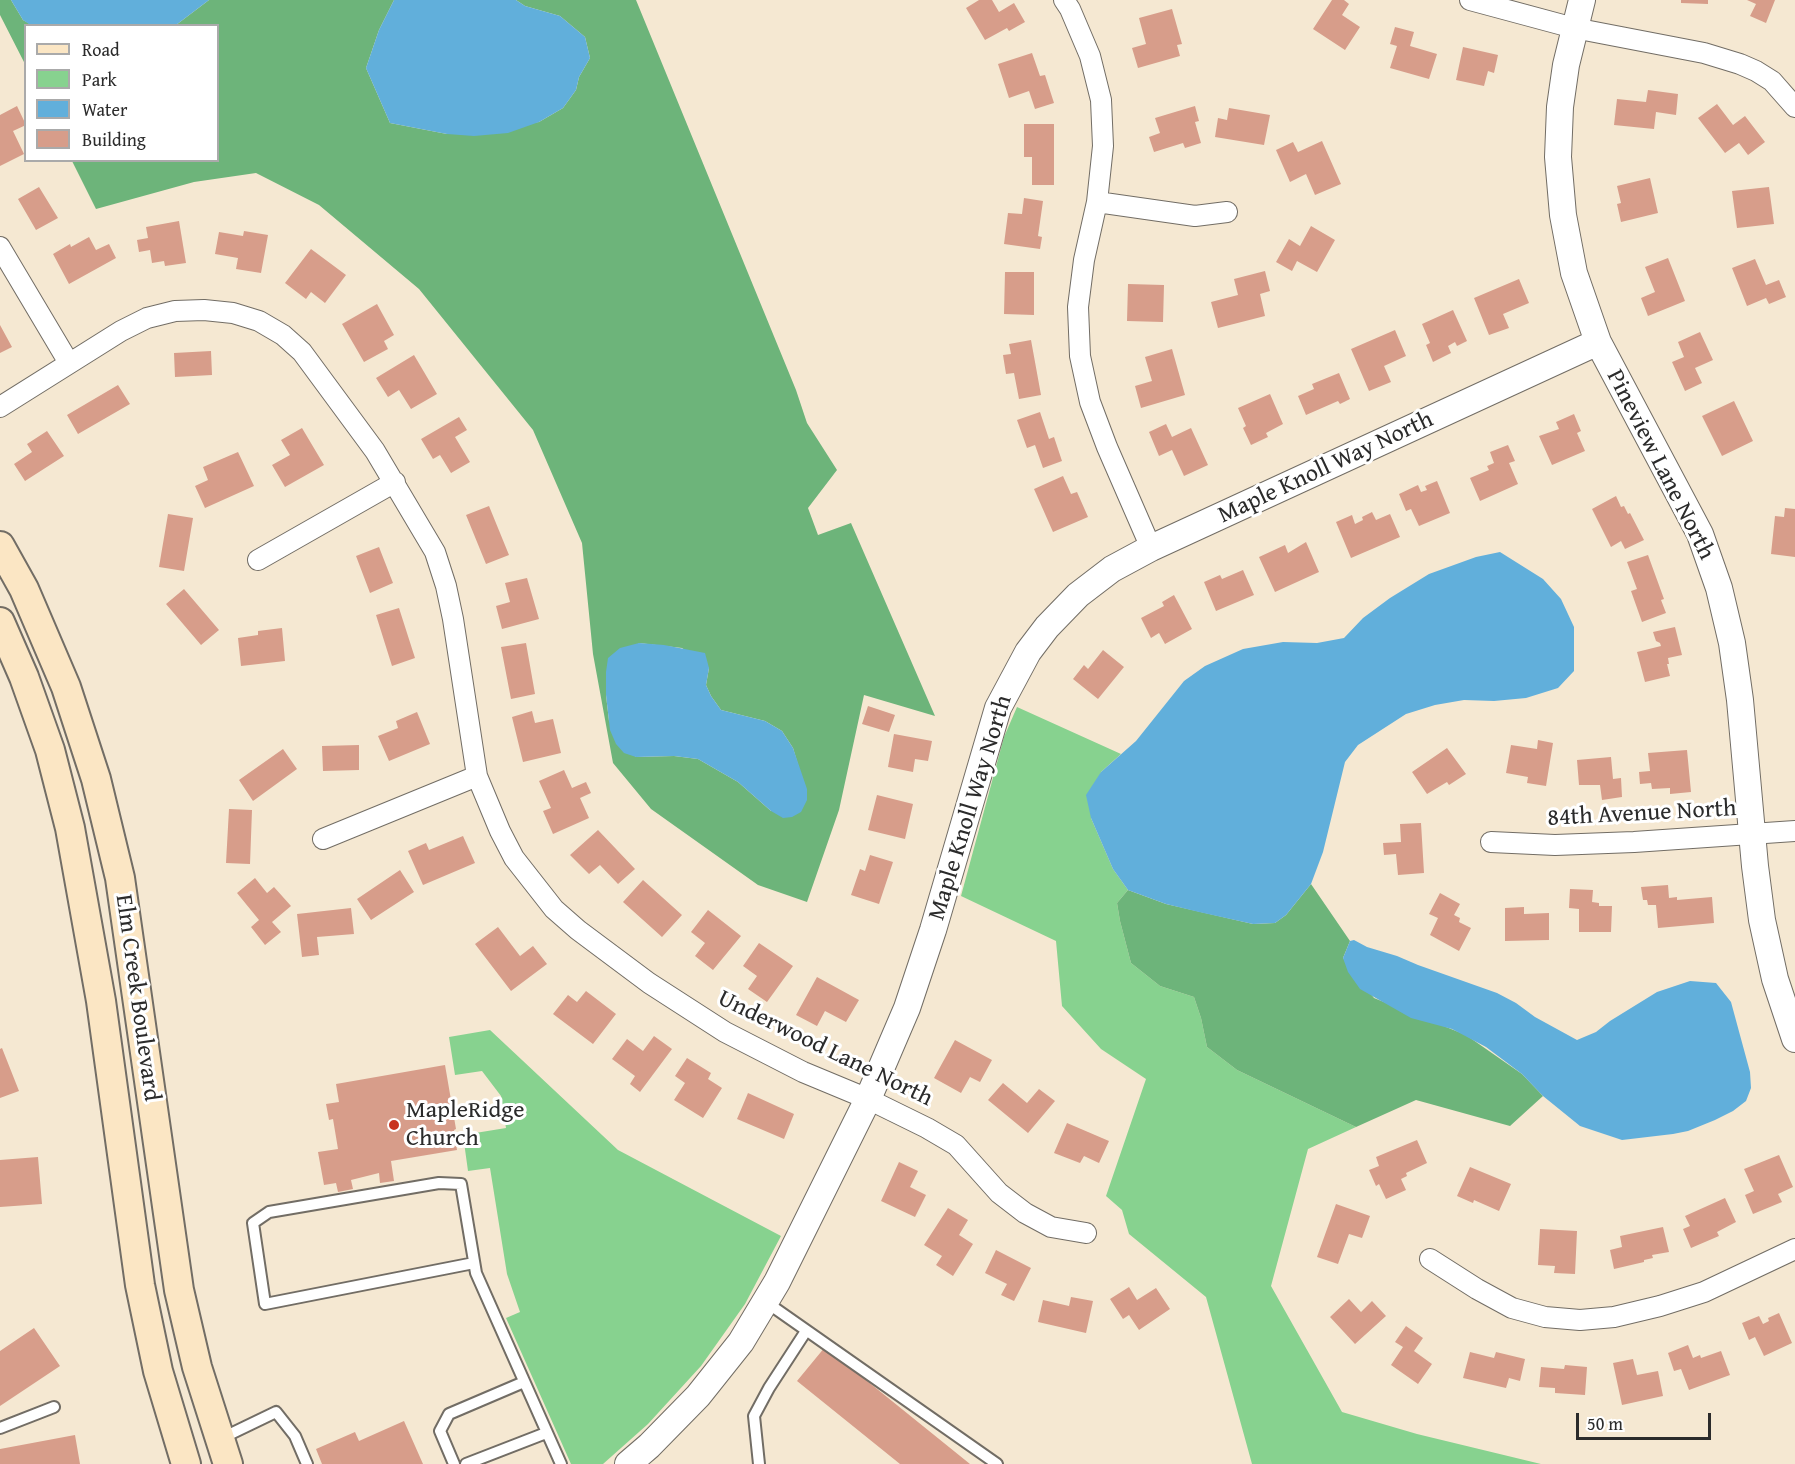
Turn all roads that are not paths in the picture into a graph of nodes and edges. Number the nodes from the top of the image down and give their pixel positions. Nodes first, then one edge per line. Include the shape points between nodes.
1 (1064, 0) edge
2 (1470, 0) edge
3 (1582, 0) edge
4 (1574, 28) junction
5 (1795, 107) edge
6 (1097, 202) junction
7 (1227, 212) dead end
8 (0, 247) edge
9 (1598, 342) junction
10 (69, 363) junction
11 (0, 407) edge
12 (395, 482) junction
13 (0, 546) edge
14 (1151, 548) junction
15 (258, 560) dead end
16 (0, 622) edge
17 (477, 776) junction
18 (1795, 831) edge
19 (1752, 834) junction
20 (323, 839) dead end
21 (1491, 842) dead end
22 (1795, 1039) edge
23 (868, 1099) junction
24 (1086, 1233) dead end
25 (1795, 1249) edge
26 (1430, 1259) dead end
27 (474, 1263) junction
28 (765, 1302) junction
29 (806, 1331) junction
30 (524, 1382) junction
31 (54, 1407) dead end
32 (0, 1428) edge
33 (546, 1433) junction
34 (224, 1452) edge
35 (186, 1464) edge
36 (307, 1464) edge
37 (454, 1464) edge
38 (466, 1464) edge
39 (561, 1464) edge
40 (628, 1464) edge
41 (759, 1464) edge
42 (997, 1464) edge

1 - 6 street via 1090,56 1101,100 1103,146
2 - 4 street
3 - 4 street, Pineview Lane North
4 - 5 street via 1704,53 1740,64 1772,81
4 - 9 street, Pineview Lane North via 1560,107 1558,157 1574,273
6 - 7 street via 1195,216
6 - 14 street via 1078,307 1080,356 1090,402
8 - 10 street
9 - 14 street, Maple Knoll Way North
9 - 19 street, Pineview Lane North via 1700,534 1719,588 1740,700
10 - 11 street, Underwood Lane North
10 - 12 street, Underwood Lane North via 147,318 175,311 233,313 250,319 283,335 302,352
12 - 15 street
12 - 17 street, Underwood Lane North via 435,552 446,586
13 - 34 main road, Elm Creek Boulevard via 24,589 66,687 96,779 120,878 179,1290 197,1367
14 - 23 street, Maple Knoll Way North via 1112,568 1078,595 1034,644 998,708 933,930 907,1008
16 - 35 main road, Elm Creek Boulevard via 50,750 70,828 101,1001 140,1285 158,1371
17 - 20 street
17 - 23 street, Underwood Lane North via 514,858 554,909 578,930 724,1032
18 - 19 street, 84th Avenue North
19 - 21 street, 84th Avenue North via 1634,842
19 - 22 street, Pineview Lane North via 1762,920 1775,979
23 - 24 street, Underwood Lane North via 956,1145 999,1192 1025,1213 1051,1227
23 - 28 street, Maple Knoll Way North
25 - 26 street via 1704,1292 1614,1317 1580,1320 1545,1317 1512,1308
27 - 27 lane via 461,1184 439,1183 269,1212 253,1223 266,1304
27 - 30 lane
28 - 29 lane
28 - 40 street, Maple Knoll Way North via 741,1342 698,1396
29 - 41 lane via 754,1416
29 - 42 lane
30 - 33 lane
30 - 37 lane via 449,1414 440,1431
31 - 32 lane
33 - 38 lane
33 - 39 lane
34 - 36 lane via 276,1413 296,1436

